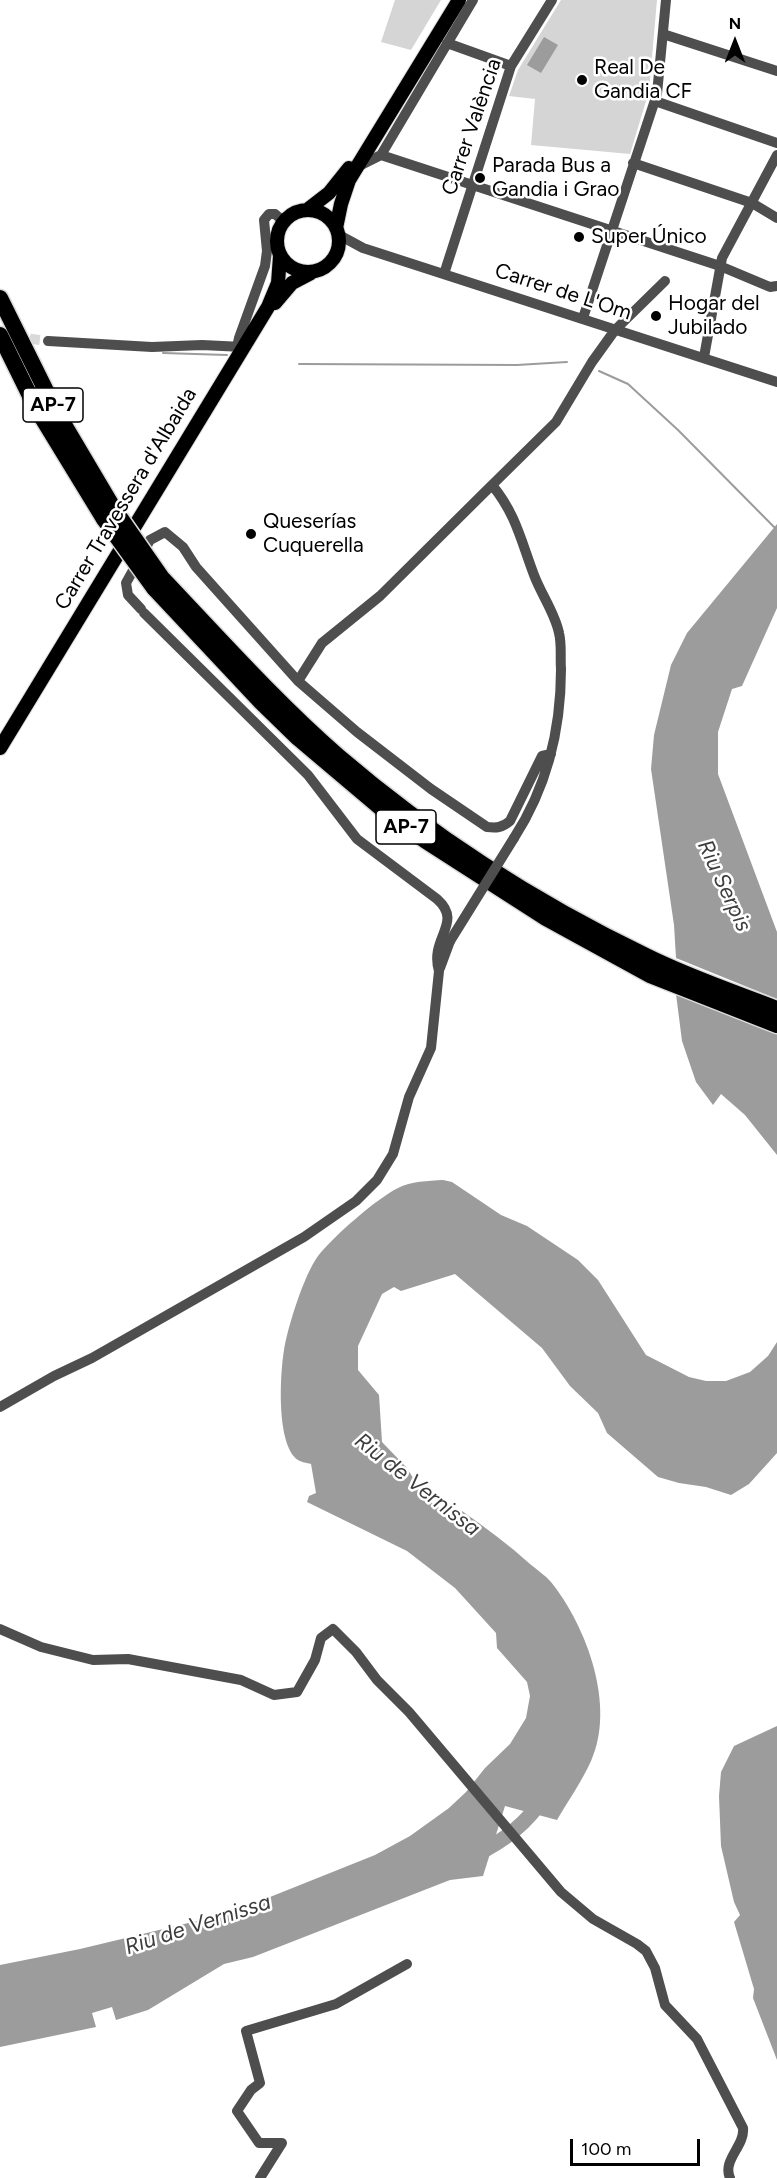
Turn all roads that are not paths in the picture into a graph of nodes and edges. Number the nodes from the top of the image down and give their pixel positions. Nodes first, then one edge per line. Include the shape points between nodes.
1 (452, 0) edge
2 (459, 0) edge
3 (473, 0) edge
4 (552, 0) edge
5 (666, 0) edge
6 (663, 34) junction
7 (447, 43) junction
8 (511, 66) junction
9 (777, 71) edge
10 (654, 101) junction
11 (777, 142) edge
12 (381, 155) junction
13 (777, 155) edge
14 (633, 163) junction
15 (357, 166) junction
16 (472, 184) junction
17 (752, 203) junction
18 (307, 210) junction
19 (777, 218) edge
20 (284, 221) junction
21 (611, 230) junction
22 (338, 232) junction
23 (280, 256) junction
24 (720, 266) junction
25 (310, 273) junction
26 (444, 274) junction
27 (665, 280) dead end
28 (777, 286) edge
29 (0, 298) edge
30 (268, 307) junction
31 (583, 318) junction
32 (615, 330) junction
33 (0, 335) edge
34 (48, 341) tunnel mouth
35 (240, 347) junction
36 (704, 357) junction
37 (777, 382) edge
38 (492, 485) junction
39 (109, 514) junction
40 (298, 681) junction
41 (0, 748) edge
42 (551, 753) junction
43 (439, 971) junction
44 (711, 992) junction
45 (777, 1009) edge
46 (777, 1025) edge
47 (0, 1407) edge
48 (0, 1629) edge
49 (407, 1964) dead end
50 (260, 2178) edge
51 (730, 2178) edge

1 - 18 main road via 344,175
2 - 15 main road
3 - 7 street
4 - 8 street, Carrer València
5 - 6 street
6 - 9 street
6 - 10 street
7 - 8 street
7 - 12 street
8 - 16 street, Carrer València
10 - 11 street
10 - 14 street
12 - 15 street
12 - 16 street
13 - 17 street
14 - 17 street
14 - 21 street
15 - 22 main road via 344,195
16 - 21 street
16 - 26 street, Carrer València
17 - 19 street
17 - 24 street
18 - 20 main road
18 - 22 main road via 324,215
20 - 23 main road via 276,238
20 - 35 street via 275,214 264,220 265,266
21 - 24 street
21 - 31 street
22 - 25 main road via 339,244 333,260
22 - 26 street, Carrer de L'Om via 363,248
23 - 25 main road via 293,269
23 - 30 main road, Carrer Travessera d'Albaida via 278,284
24 - 28 street via 770,287
24 - 36 street
25 - 30 main road, Carrer Travessera d'Albaida via 292,283
26 - 31 street, Carrer de L'Om
27 - 32 street
29 - 39 highway, AP-7
30 - 35 main road, Carrer Travessera d'Albaida
31 - 32 street, Carrer de L'Om
32 - 36 street, Carrer de L'Om
32 - 38 street via 556,422
33 - 39 highway, AP-7 via 35,406
34 - 35 street
35 - 41 main road, Carrer Travessera d'Albaida
36 - 37 street, Carrer de L'Om
38 - 40 street via 380,596 322,644
38 - 42 street via 516,521 534,576 559,632 561,697
39 - 44 highway, AP-7, bridge via 158,583 261,702 335,771 408,829 546,918 650,975
40 - 42 street via 375,746 487,827 496,828 510,821 542,756
40 - 43 street via 196,567 183,547 165,532 150,540 126,584 128,595 308,775 357,839 443,904 448,918 437,947
42 - 43 street, bridge via 533,807 450,941
43 - 47 street via 431,1048 409,1097 393,1154 377,1180 357,1201 304,1237
44 - 45 highway, AP-7
44 - 46 highway, AP-7
48 - 51 street via 40,1647 93,1660 128,1659 241,1680 274,1695 297,1692 315,1659 321,1638 333,1629 488,1803 561,1892 593,1919 637,1944 651,1958 665,2005 696,2039 743,2128 727,2168
49 - 50 street via 336,2004 246,2031 261,2083 251,2090 237,2111 259,2143 282,2143

